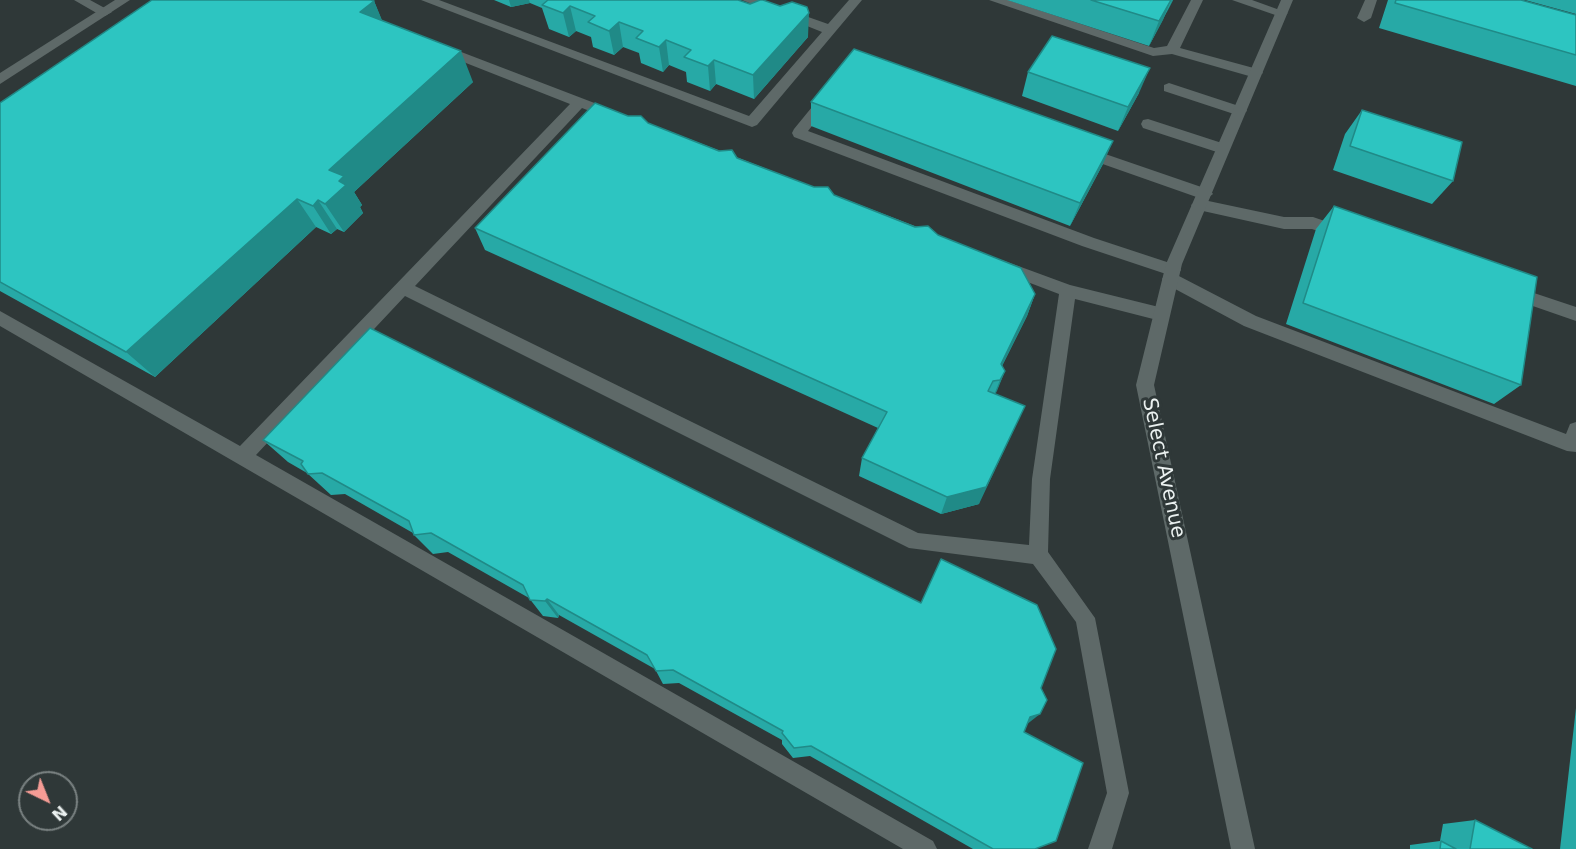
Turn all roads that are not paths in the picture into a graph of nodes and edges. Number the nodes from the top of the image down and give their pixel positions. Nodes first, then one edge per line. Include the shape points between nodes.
1 (80, 0) edge
2 (124, 0) edge
3 (426, 0) edge
4 (748, 0) edge
5 (856, 0) edge
6 (995, 0) edge
7 (1197, 0) edge
8 (1238, 0) edge
9 (1371, 0) edge
10 (780, 5) edge
11 (1284, 6) edge
12 (105, 12) junction
13 (1364, 18) dead end
14 (831, 30) junction
15 (425, 43) edge
16 (1172, 50) junction
17 (1256, 73) junction
18 (0, 79) edge
19 (838, 84) edge
20 (1168, 88) dead end
21 (580, 102) junction
22 (1240, 111) junction
23 (624, 119) edge
24 (1148, 124) dead end
25 (1065, 145) edge
26 (1223, 149) junction
27 (1202, 200) junction
28 (1356, 238) edge
29 (990, 261) edge
30 (1172, 275) junction
31 (403, 288) junction
32 (1499, 288) edge
33 (1068, 291) junction
34 (1161, 314) junction
35 (1576, 314) edge
36 (0, 318) edge
37 (1576, 430) edge
38 (242, 457) junction
39 (1038, 555) junction
40 (925, 849) edge
41 (1100, 849) edge
42 (1243, 849) edge

1 - 12 street
2 - 12 street
3 - 14 street via 752,122
4 - 10 street
5 - 14 street
6 - 16 street via 1153,52
7 - 16 street
8 - 11 street
9 - 13 street
10 - 14 street
11 - 17 street, Select Avenue
12 - 18 street
15 - 21 street
16 - 17 street
17 - 22 street, Select Avenue
19 - 30 street via 799,133
20 - 22 street
21 - 23 street
21 - 31 street
22 - 26 street, Select Avenue
24 - 26 street
25 - 27 street
26 - 27 street, Select Avenue
27 - 28 street via 1284,223 1312,223
27 - 30 street, Select Avenue
29 - 33 street
30 - 34 street, Select Avenue
30 - 37 street via 1250,321 1573,444
31 - 38 street
31 - 39 street via 916,542
32 - 35 street
33 - 34 street
33 - 39 street via 1041,478
34 - 42 street, Select Avenue via 1145,385
36 - 38 street
38 - 40 street
39 - 41 street via 1085,618 1118,794

